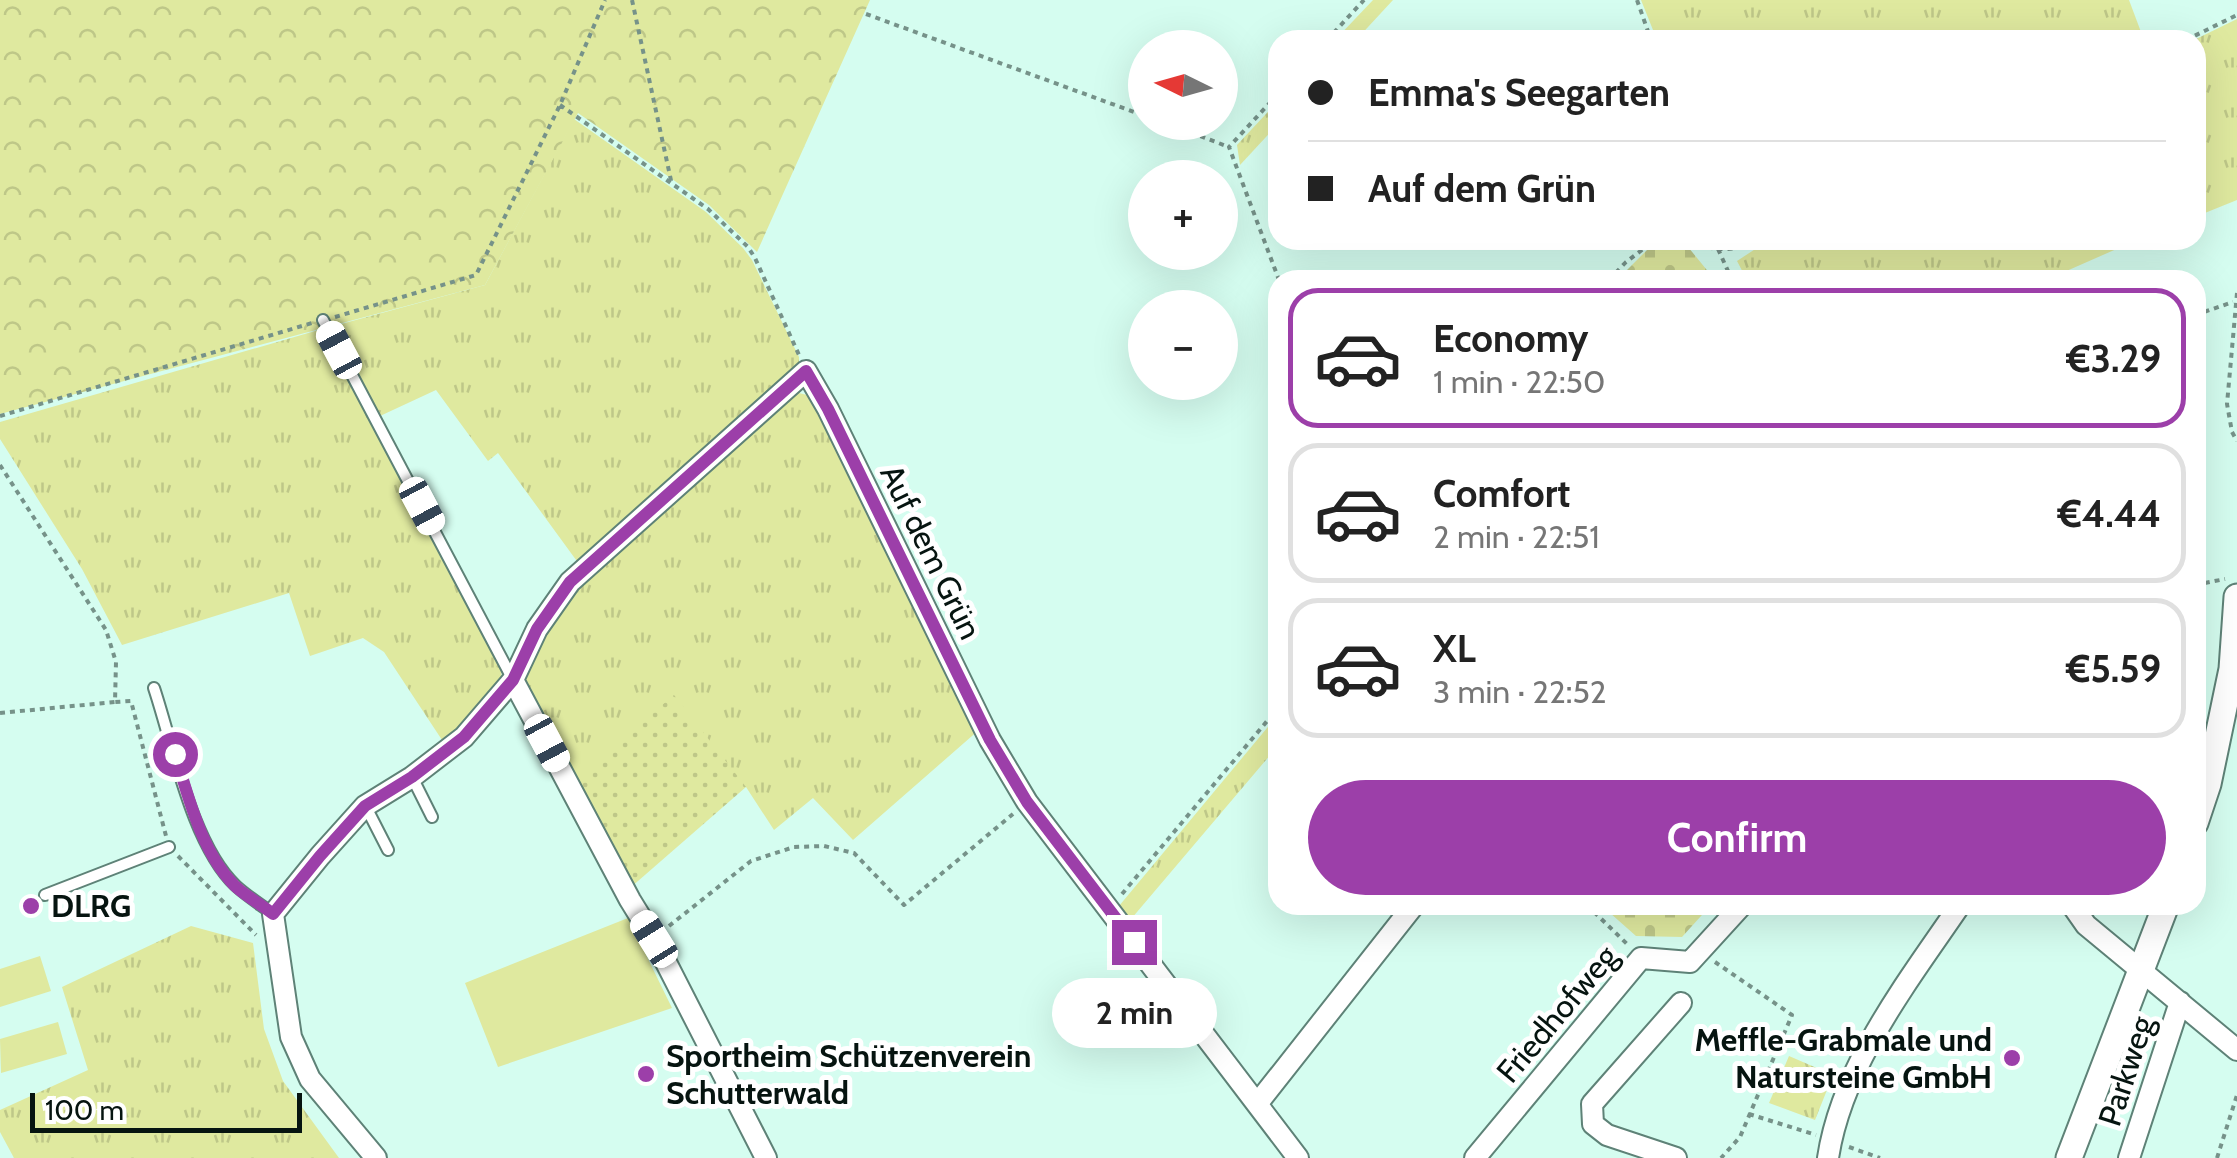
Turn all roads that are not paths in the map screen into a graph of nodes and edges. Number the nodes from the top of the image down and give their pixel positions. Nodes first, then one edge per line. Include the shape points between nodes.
1 (323, 320) road end
2 (2237, 597) edge
3 (513, 680) junction
4 (154, 688) dead end
5 (412, 777) junction
6 (2206, 790) edge
7 (365, 806) junction
8 (432, 817) dead end
9 (169, 846) road end
10 (388, 850) dead end
11 (44, 895) dead end
12 (273, 914) junction
13 (1406, 915) edge
14 (1733, 915) edge
15 (1953, 915) edge
16 (2079, 915) edge
17 (2162, 915) edge
18 (2142, 972) junction
19 (2180, 1002) junction
20 (1681, 1003) dead end
21 (2237, 1050) edge
22 (1257, 1104) junction
23 (376, 1158) edge
24 (766, 1158) edge
25 (1298, 1158) edge
26 (1475, 1158) edge
27 (1676, 1158) edge
28 (1828, 1158) edge
29 (2070, 1158) edge
30 (2129, 1158) edge

1 - 3 lane
2 - 6 street via 2232,669
3 - 5 street via 464,737
3 - 22 street, Auf dem Grün via 570,582 806,371 1027,802
3 - 24 street
4 - 12 lane via 213,855 234,884
5 - 7 street
5 - 8 lane
7 - 10 lane
7 - 12 street
9 - 11 lane
12 - 23 street via 292,1037 310,1079
13 - 22 street
14 - 26 street, Friedhofweg via 1690,962 1641,958
15 - 28 street via 1877,1030 1845,1096
16 - 18 street, Parkweg
17 - 18 street
18 - 19 street, Parkweg
18 - 29 street
19 - 21 street, Parkweg
19 - 30 street, Parkweg
20 - 27 street via 1592,1104 1593,1124 1607,1134
22 - 25 street, Auf dem Grün

